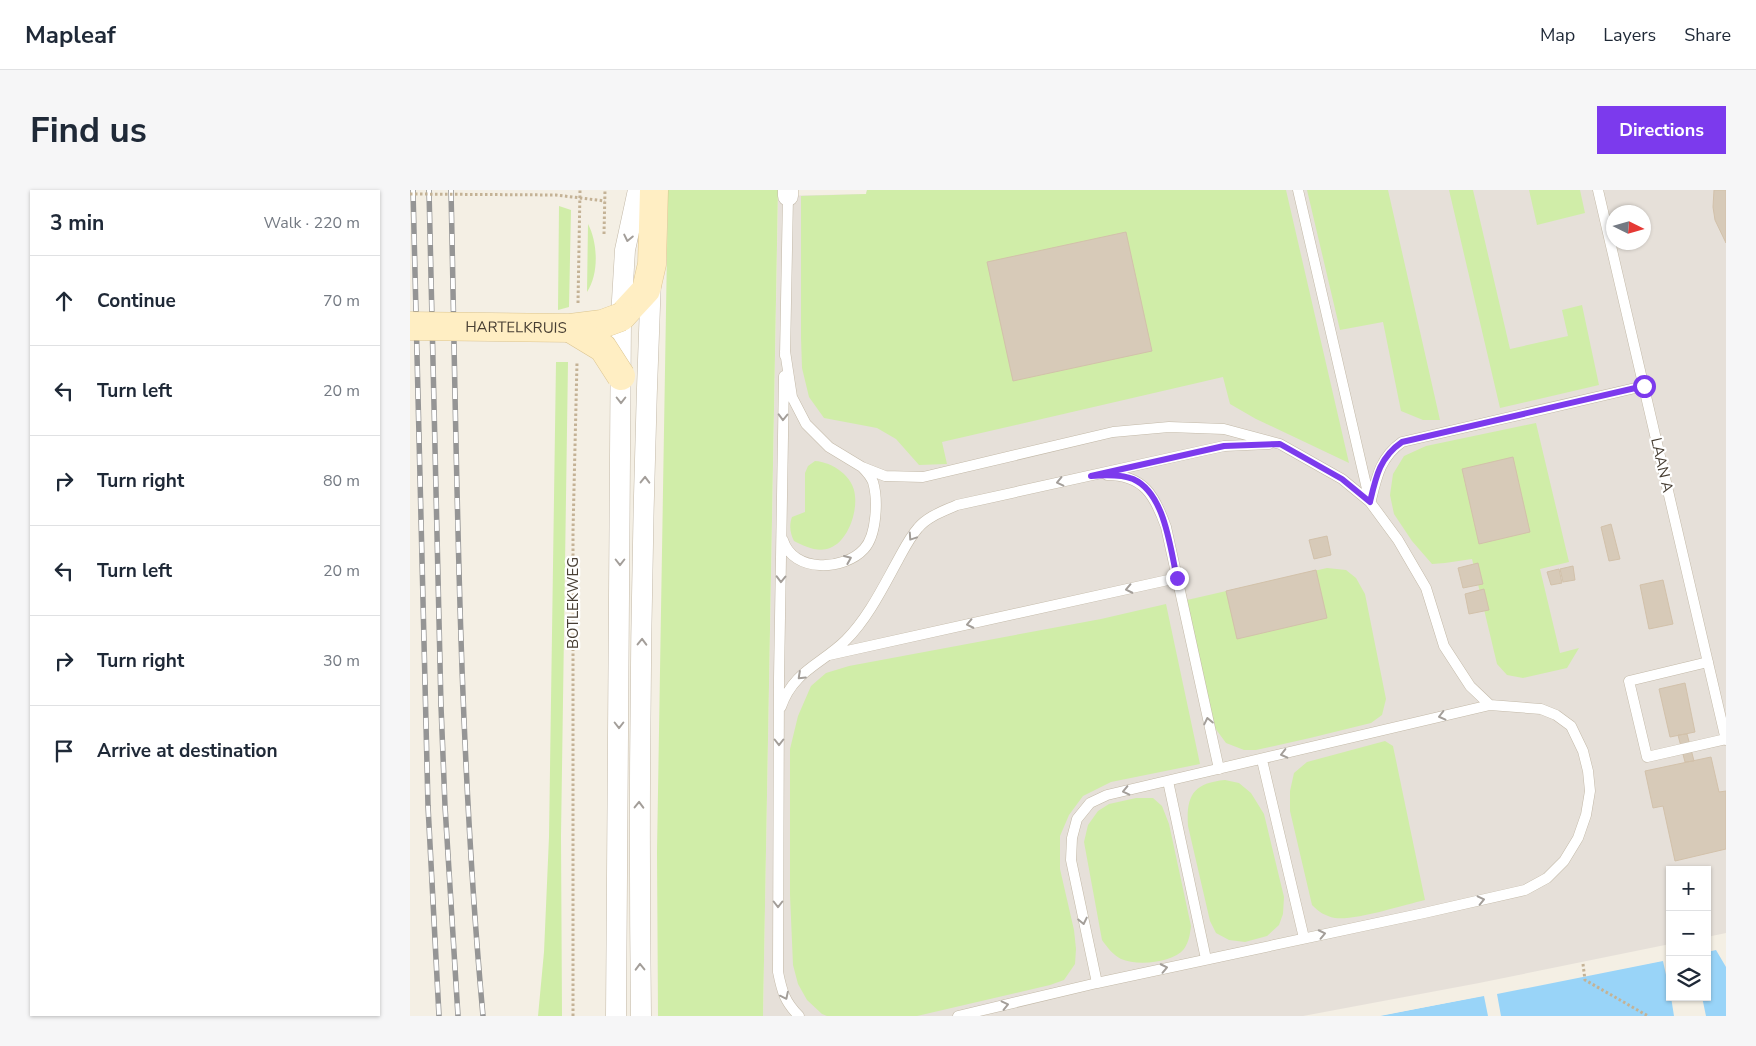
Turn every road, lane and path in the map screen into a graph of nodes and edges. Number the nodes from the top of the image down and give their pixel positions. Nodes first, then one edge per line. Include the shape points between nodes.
1 (580, 190) edge
2 (638, 190) edge
3 (654, 190) edge
4 (1298, 190) edge
5 (1598, 190) edge
6 (788, 193) edge
7 (410, 194) edge
8 (605, 202) dead end
9 (652, 264) junction
10 (620, 317) junction
11 (574, 318) junction
12 (410, 326) edge
13 (785, 351) junction
14 (577, 356) dead end
15 (622, 376) junction
16 (1644, 386) junction
17 (1280, 444) junction
18 (862, 467) junction
19 (1091, 476) junction
20 (1370, 502) junction
21 (781, 534) junction
22 (1177, 578) junction
23 (825, 656) junction
24 (1708, 662) junction
25 (1490, 705) junction
26 (779, 714) junction
27 (1726, 739) edge
28 (1262, 760) junction
29 (1219, 769) junction
30 (1168, 781) junction
31 (1304, 938) junction
32 (1206, 959) junction
33 (1582, 964) dead end
34 (1097, 983) junction
35 (572, 1016) edge
36 (616, 1016) edge
37 (641, 1016) edge
38 (799, 1016) edge
39 (958, 1016) edge
40 (1648, 1016) edge

1 - 11 path
2 - 9 street
2 -> 10 street via 625,250
3 - 9 main road
4 - 20 lane
5 - 16 lane, LAAN A
6 - 13 lane
7 - 8 path, bridge via 556,195
9 - 10 main road via 646,290
37 -> 9 street via 639,799
10 - 11 main road, HARTELKRUIS, bridge via 602,324
10 - 15 street
11 - 12 main road, HARTELKRUIS, bridge
11 - 15 main road, bridge via 603,348
13 - 18 lane via 792,397 806,424 829,447
13 -> 21 lane
14 - 35 path, BOTLEKWEG
15 -> 36 street
16 - 20 lane via 1402,442 1382,463
16 - 24 lane, LAAN A
17 - 18 lane via 1224,429 1169,427 1113,432 924,477 885,476
17 - 19 lane via 1224,446
17 - 20 lane via 1342,479
21 -> 18 lane via 791,555 808,564 830,565 851,559 865,548 874,527 877,501 872,481
19 - 22 lane via 1115,475 1133,479 1146,488 1157,503 1166,527
19 -> 23 lane via 957,505 934,515 918,527 867,614 846,640
20 - 25 lane via 1398,540 1426,588 1444,646 1470,686
21 -> 26 lane
22 -> 23 lane
29 -> 22 lane
23 -> 26 lane via 795,680
24 - 27 lane, LAAN A
24 - 27 lane via 1629,681 1633,700 1647,757
25 -> 28 lane
31 -> 25 lane via 1525,890 1547,878 1564,861 1578,838 1590,792 1583,751 1570,726 1556,715 1541,709
26 -> 38 lane via 778,972 782,993
28 - 29 lane
28 - 31 lane
29 - 30 lane
30 - 32 lane
30 -> 34 lane via 1107,795 1090,804 1077,819 1070,860
31 - 32 lane
34 -> 32 lane
33 - 40 path via 1586,980
39 -> 34 lane

